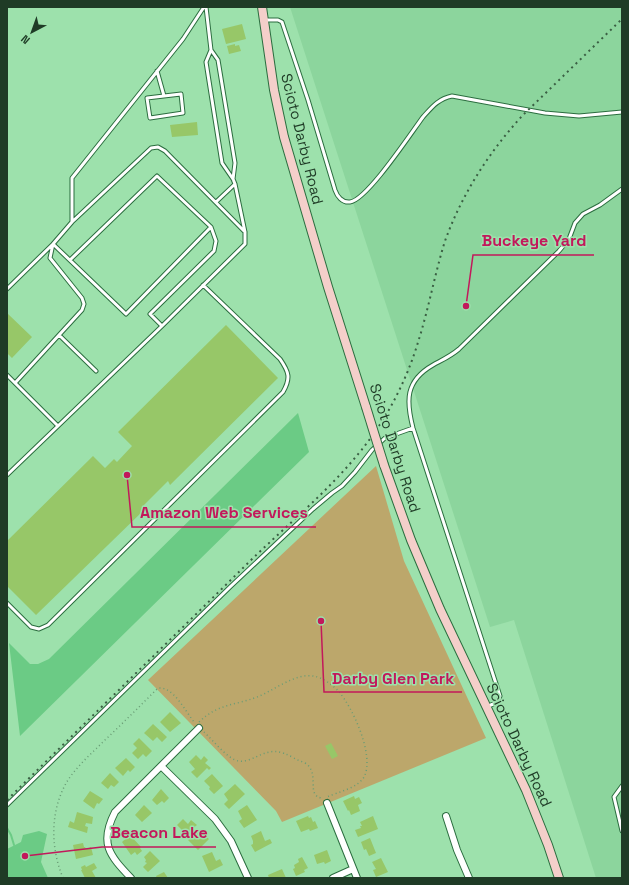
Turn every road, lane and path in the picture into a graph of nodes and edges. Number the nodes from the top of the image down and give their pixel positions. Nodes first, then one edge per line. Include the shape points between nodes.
1 (205, 7) edge
2 (262, 7) edge
3 (264, 20) junction
4 (211, 50) junction
5 (157, 71) junction
6 (164, 96) junction
7 (622, 112) edge
8 (233, 179) junction
9 (235, 184) junction
10 (622, 189) edge
11 (216, 202) junction
12 (72, 222) junction
13 (211, 227) junction
14 (245, 232) junction
15 (53, 244) junction
16 (70, 260) junction
17 (203, 285) junction
18 (7, 289) edge
19 (162, 326) junction
20 (59, 336) junction
21 (96, 371) dead end
22 (7, 375) edge
23 (15, 383) junction
24 (58, 426) junction
25 (413, 428) junction
26 (7, 475) edge
27 (7, 604) edge
28 (486, 707) junction
29 (200, 728) joint
30 (161, 766) junction
31 (622, 786) edge
32 (326, 803) dead end
33 (7, 805) edge
34 (446, 816) dead end
35 (622, 831) edge
36 (353, 869) junction
37 (63, 878) edge
38 (131, 878) edge
39 (248, 878) edge
40 (332, 878) edge
41 (357, 878) edge
42 (468, 878) edge
43 (559, 878) edge

1 - 4 lane
1 - 5 lane
2 - 3 main road, Scioto Darby Road
3 - 7 lane via 282,22 335,190 341,200 346,202 357,199 370,187 423,117 444,98 452,96 545,113 578,116
3 - 28 main road, Scioto Darby Road, bridge via 284,137 384,465 428,582
4 - 8 lane via 218,60 235,164
4 - 8 lane via 206,62 222,163
5 - 6 lane
5 - 12 lane via 72,178
6 - 6 lane via 147,98 150,118 184,113 181,94
8 - 9 lane
9 - 11 lane
9 - 14 lane
10 - 25 lane via 582,214 566,243 550,261 459,349 428,368 416,380 411,387 408,400
11 - 12 lane via 158,147 151,148
11 - 14 lane
12 - 15 lane
13 - 16 lane via 157,176
13 - 16 lane via 126,314
13 - 19 lane via 216,241 214,251 150,314
14 - 17 lane via 245,244
15 - 16 lane
15 - 18 lane
15 - 20 lane via 50,258 84,304 82,310
17 - 19 lane
17 - 27 lane via 280,359 287,369 289,382 283,392 48,625 39,629 31,627
19 - 24 lane
20 - 21 lane
20 - 23 lane
22 - 23 lane
23 - 24 lane
24 - 26 lane
25 - 28 lane via 500,696 498,702
25 - 33 lane via 385,438 372,450 342,486 313,509 230,587
28 - 43 main road, Scioto Darby Road via 530,801
29 - 30 street
29 - 37 path via 230,757 239,761 274,751 283,752 304,763 312,769 315,793 321,798 358,784 366,771 365,748 350,710 338,690 314,676 291,680 255,698 224,706 210,713 196,725 172,693 164,688 158,688 79,766 64,788 56,810 54,836
30 - 38 street via 115,812 107,832 110,853
30 - 39 street via 215,819 231,841
31 - 35 lane via 614,796
32 - 36 street
34 - 42 street
36 - 40 street
36 - 41 street

